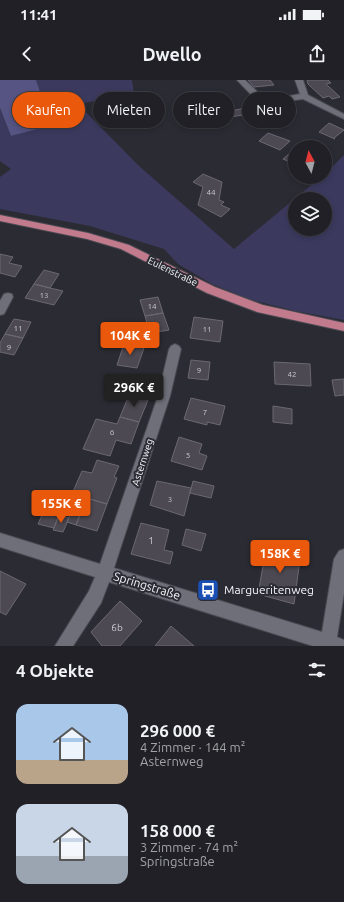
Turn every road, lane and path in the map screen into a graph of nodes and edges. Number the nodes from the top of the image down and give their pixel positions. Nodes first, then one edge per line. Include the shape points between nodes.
1 (240, 80) edge
2 (299, 80) edge
3 (304, 96) junction
4 (344, 117) edge
5 (0, 218) edge
6 (8, 297) dead end
7 (0, 311) edge
8 (344, 328) edge
9 (175, 349) dead end
10 (0, 540) edge
11 (344, 556) edge
12 (105, 573) junction
13 (334, 644) edge
14 (63, 646) edge

1 - 3 street via 264,103
2 - 3 street
3 - 4 street
5 - 8 main road, Eulenstraße via 88,236 125,247 211,290 261,309
6 - 7 street
9 - 12 street, Asternweg via 164,396
10 - 12 street, Springstraße
11 - 13 street
12 - 13 street, Springstraße
12 - 14 street, Asternweg via 95,597

